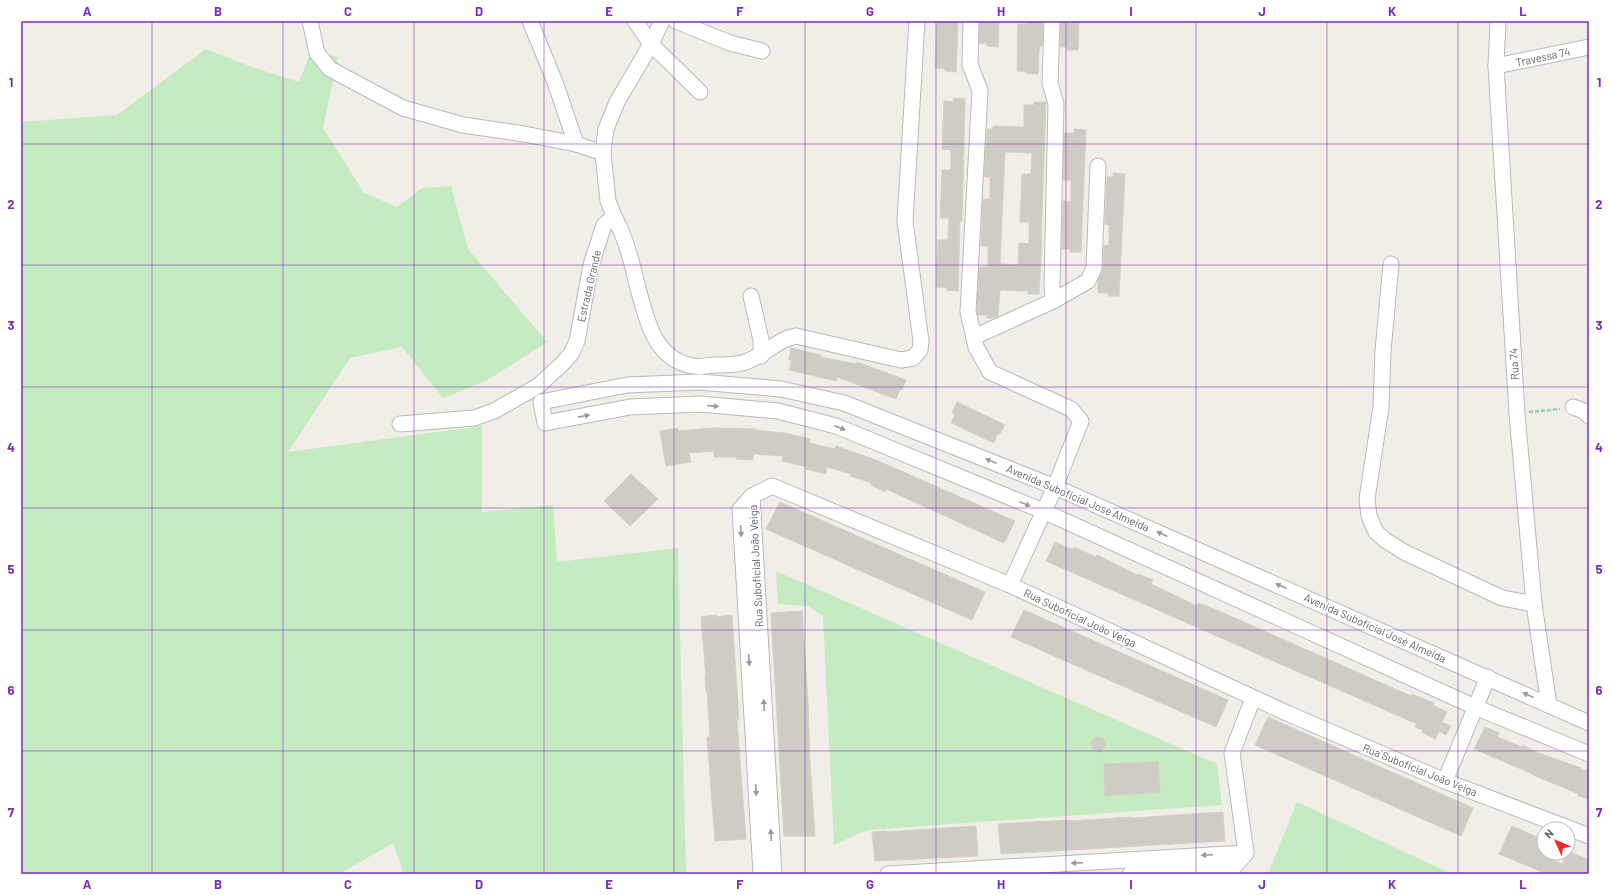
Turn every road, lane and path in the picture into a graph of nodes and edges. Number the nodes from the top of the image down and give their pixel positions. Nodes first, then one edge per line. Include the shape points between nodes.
1 (310, 21) edge
2 (530, 21) edge
3 (635, 21) edge
4 (662, 21) edge
5 (676, 21) edge
6 (917, 21) edge
7 (971, 21) edge
8 (1052, 21) edge
9 (1498, 21) edge
10 (651, 44) junction
11 (1589, 47) edge
12 (762, 51) dead end
13 (1496, 66) junction
14 (700, 92) dead end
15 (576, 144) junction
16 (602, 153) junction
17 (1098, 166) dead end
18 (614, 216) junction
19 (1391, 264) dead end
20 (750, 296) dead end
21 (1053, 301) junction
22 (974, 337) junction
23 (761, 356) junction
24 (1573, 407) joint
25 (1517, 414) junction
26 (1589, 416) edge
27 (400, 424) dead end
28 (1055, 487) junction
29 (752, 496) junction
30 (1043, 511) junction
31 (1010, 585) junction
32 (1534, 604) junction
33 (1488, 677) junction
34 (1254, 698) junction
35 (1549, 705) junction
36 (1475, 707) junction
37 (1589, 723) edge
38 (1589, 754) edge
39 (1445, 781) junction
40 (1589, 836) edge
41 (1246, 853) junction
42 (761, 874) edge
43 (774, 874) edge
44 (888, 874) edge
45 (1130, 874) edge

1 - 15 street via 317,53 330,70 403,108 463,125
2 - 15 street via 556,82
3 - 10 street
4 - 10 street
5 - 12 street via 730,43
6 - 23 street via 905,221 921,341 920,350 913,358 901,360 796,336 783,341
7 - 22 street via 970,65 980,90 968,312
8 - 21 street via 1050,83 1056,104
9 - 13 street, Rua 74
10 - 14 street
10 - 16 street via 617,102 606,129
11 - 13 street, Travessa 74
13 - 25 street, Rua 74
15 - 16 street
16 - 18 street via 608,201
17 - 21 street via 1094,268 1088,281
18 - 23 street via 626,244 649,328 668,356 688,366 700,367 742,363
18 - 27 street, Estrada Grande via 604,225 592,265 577,341 571,354 562,364 538,386 494,411 474,418
19 - 32 street via 1381,407 1367,499 1369,516 1376,532 1404,552 1502,598
20 - 23 street via 761,340
21 - 22 street
22 - 28 street via 976,347 990,372 1071,409 1081,421
24 - 25 path
24 - 26 street
25 - 32 street, Rua 74
28 - 30 street
28 -> 30 street, Avenida Suboficial José Almeida via 844,403 781,389 700,382 635,385 541,402 545,424 630,407 700,404 778,411 836,426
33 -> 28 street, Avenida Suboficial José Almeida
29 - 31 street, Rua Suboficial João Veiga via 772,486
29 -> 42 street, Rua Suboficial João Veiga via 740,509
43 -> 29 street, Rua Suboficial João Veiga
30 - 31 street
30 - 36 street
31 - 34 street, Rua Suboficial João Veiga
32 - 35 street, Rua 74
35 -> 33 street, Avenida Suboficial José Almeida
33 - 36 street
34 - 39 street, Rua Suboficial João Veiga
34 - 41 street via 1232,753
35 - 37 street, Avenida Suboficial José Almeida
36 - 38 street
36 - 39 street
39 - 40 street, Rua Suboficial João Veiga
41 -> 44 street
41 - 45 street via 1233,868

